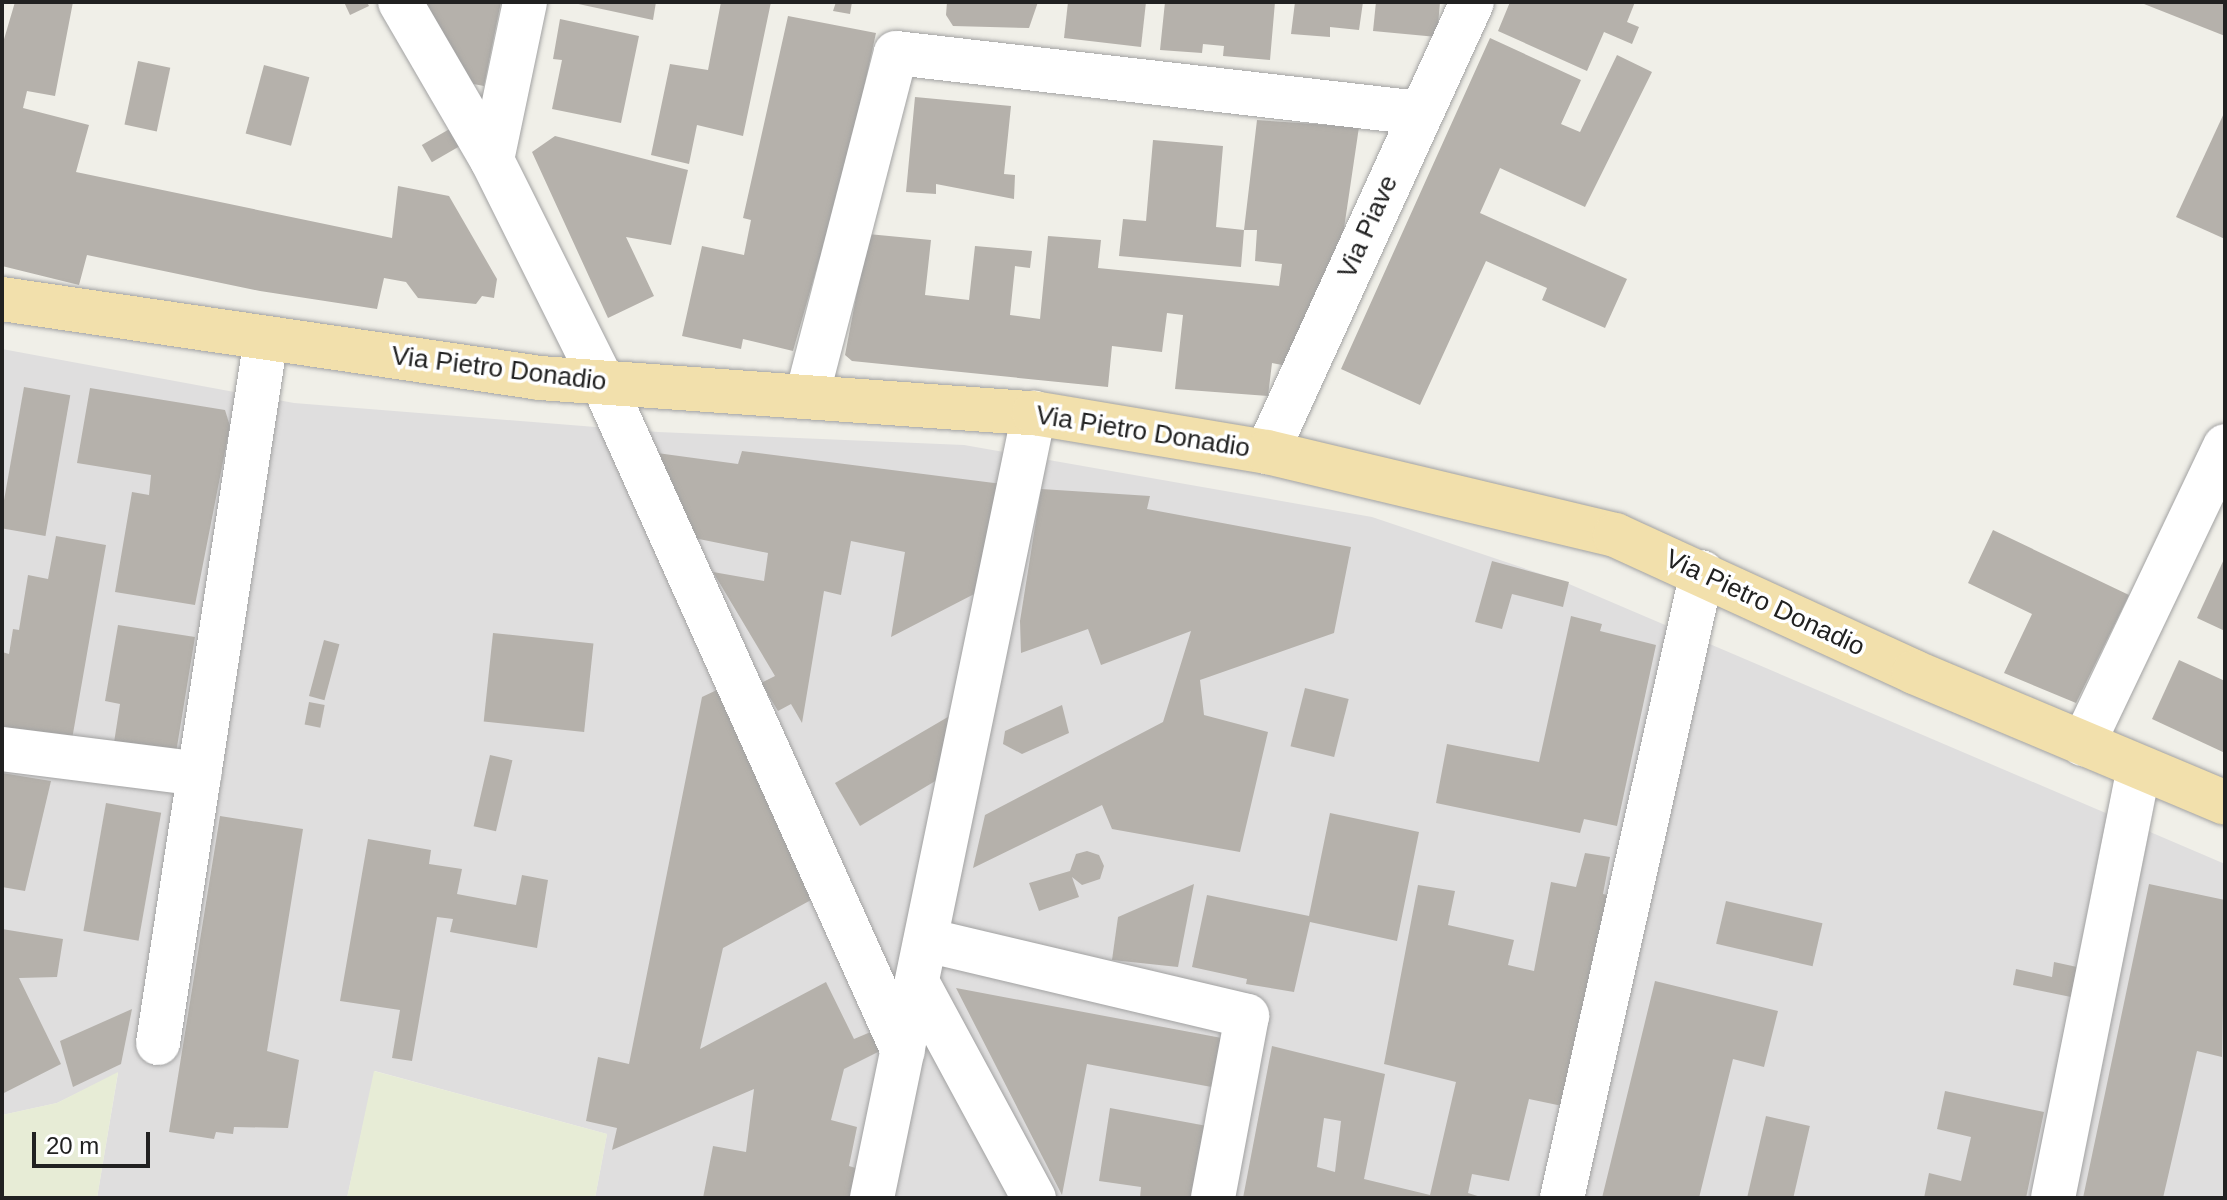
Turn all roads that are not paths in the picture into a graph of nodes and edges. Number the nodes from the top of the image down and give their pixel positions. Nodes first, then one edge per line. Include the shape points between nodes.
1 (400, 2) edge
2 (525, 2) edge
3 (1472, 2) edge
4 (1419, 113) junction
5 (492, 160) junction
6 (2, 299) edge
7 (266, 338) junction
8 (603, 383) junction
9 (807, 396) junction
10 (1034, 413) junction
11 (2225, 446) edge
12 (1267, 452) junction
13 (1702, 572) junction
14 (2083, 744) junction
15 (2, 749) edge
16 (2139, 769) junction
17 (199, 774) junction
18 (2225, 803) edge
19 (926, 940) junction
20 (917, 982) junction
21 (158, 1043) dead end
22 (903, 1051) junction
23 (872, 1198) edge
24 (1034, 1198) edge
25 (1213, 1198) edge
26 (1562, 1198) edge
27 (2053, 1198) edge

1 - 5 street
2 - 5 street
3 - 4 street, Via Piave
4 - 9 street via 896,53
4 - 12 street, Via Piave
5 - 8 street
6 - 7 main road, Via Pietro Donadio
7 - 8 main road, Via Pietro Donadio
7 - 17 street
8 - 9 main road, Via Pietro Donadio
8 - 22 street
9 - 10 main road, Via Pietro Donadio
10 - 12 main road, Via Pietro Donadio
10 - 19 street
11 - 14 street
12 - 13 main road, Via Pietro Donadio via 1615,535
13 - 14 main road, Via Pietro Donadio
13 - 26 street
14 - 16 main road, Via Pietro Donadio
15 - 17 street
16 - 18 main road, Via Pietro Donadio
16 - 27 street
17 - 21 street
19 - 20 street
19 - 25 street via 1247,1016
20 - 22 street
20 - 24 street
22 - 23 street

